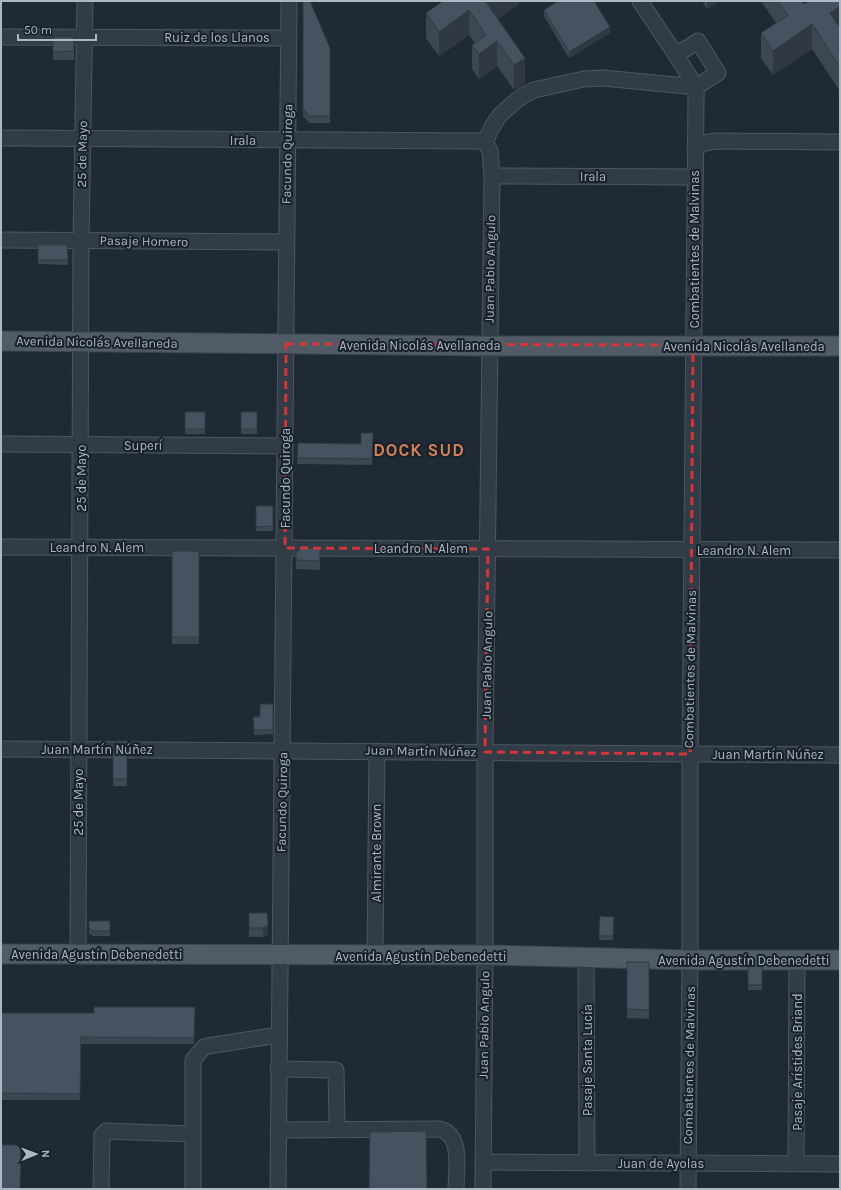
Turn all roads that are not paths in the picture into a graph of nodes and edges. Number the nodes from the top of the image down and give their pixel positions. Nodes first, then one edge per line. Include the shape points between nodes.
1 (85, 1) edge
2 (289, 1) edge
3 (640, 1) edge
4 (1, 37) edge
5 (84, 37) junction
6 (289, 38) junction
7 (676, 55) junction
8 (696, 87) junction
9 (1, 138) edge
10 (83, 138) junction
11 (288, 140) junction
12 (485, 142) junction
13 (840, 142) edge
14 (695, 149) junction
15 (492, 176) junction
16 (695, 177) junction
17 (1, 240) edge
18 (81, 240) junction
19 (286, 242) junction
20 (1, 341) edge
21 (82, 342) junction
22 (286, 344) junction
23 (693, 345) junction
24 (489, 346) junction
25 (840, 346) edge
26 (1, 444) edge
27 (81, 444) junction
28 (285, 446) junction
29 (1, 547) edge
30 (80, 547) junction
31 (285, 548) junction
32 (488, 549) junction
33 (692, 550) junction
34 (840, 550) edge
35 (1, 749) edge
36 (78, 749) junction
37 (282, 750) junction
38 (377, 751) junction
39 (485, 752) junction
40 (690, 754) junction
41 (840, 755) edge
42 (1, 954) edge
43 (78, 954) junction
44 (280, 955) junction
45 (375, 955) junction
46 (485, 955) junction
47 (586, 957) junction
48 (690, 960) junction
49 (797, 960) junction
50 (840, 960) edge
51 (278, 1035) junction
52 (278, 1069) junction
53 (337, 1122) dead end
54 (278, 1130) junction
55 (193, 1134) junction
56 (483, 1162) junction
57 (587, 1163) junction
58 (688, 1163) junction
59 (796, 1163) junction
60 (840, 1164) edge
61 (101, 1189) edge
62 (193, 1189) edge
63 (278, 1189) edge
64 (456, 1189) edge
65 (483, 1189) edge
66 (688, 1189) edge

1 - 5 street, 25 de Mayo
2 - 6 street, Facundo Quiroga
3 - 7 street
4 - 5 street, Ruiz de los Llanos
5 - 6 street, Ruiz de los Llanos
5 - 10 street, 25 de Mayo
6 - 11 street, Facundo Quiroga
7 - 8 street
7 - 8 street via 698,41 718,73
8 - 12 street via 603,78 584,79 534,90 517,100 500,115
8 - 14 street, Combatientes de Malvinas
9 - 10 street, Irala
10 - 11 street, Irala
10 - 18 street, 25 de Mayo
11 - 12 street, Irala
11 - 19 street, Facundo Quiroga
12 - 15 street, Juan Pablo Angulo via 490,151
13 - 14 street via 716,141 704,143
14 - 16 street, Combatientes de Malvinas
15 - 16 street, Irala
15 - 24 street, Juan Pablo Angulo
16 - 23 street, Combatientes de Malvinas
17 - 18 street, Pasaje Homero
18 - 19 street, Pasaje Homero
18 - 21 street, 25 de Mayo
19 - 22 street, Facundo Quiroga
20 - 21 main road, Avenida Nicolás Avellaneda
21 - 22 main road, Avenida Nicolás Avellaneda
21 - 27 street, 25 de Mayo
22 - 24 main road, Avenida Nicolás Avellaneda
22 - 28 street, Facundo Quiroga
23 - 24 main road, Avenida Nicolás Avellaneda
23 - 25 main road, Avenida Nicolás Avellaneda
23 - 33 street, Combatientes de Malvinas
24 - 32 street, Juan Pablo Angulo
26 - 27 street, Superí
27 - 28 street, Superí
27 - 30 street, 25 de Mayo
28 - 31 street, Facundo Quiroga
29 - 30 street, Leandro N. Alem
30 - 31 street, Leandro N. Alem
30 - 36 street, 25 de Mayo
31 - 32 street, Leandro N. Alem
31 - 37 street, Facundo Quiroga
32 - 33 street, Leandro N. Alem
32 - 39 street, Juan Pablo Angulo
33 - 34 street, Leandro N. Alem
33 - 40 street, Combatientes de Malvinas
35 - 36 street, Juan Martín Núñez
36 - 37 street, Juan Martín Núñez
36 - 43 street, 25 de Mayo
37 - 38 street, Juan Martín Núñez
37 - 44 street, Facundo Quiroga
38 - 39 street, Juan Martín Núñez
38 - 45 street, Almirante Brown
39 - 40 street, Juan Martín Núñez
39 - 46 street, Juan Pablo Angulo
40 - 41 street, Juan Martín Núñez
40 - 48 street, Combatientes de Malvinas
42 - 43 main road, Avenida Agustín Debenedetti
43 - 44 main road, Avenida Agustín Debenedetti
44 - 45 main road, Avenida Agustín Debenedetti
44 - 51 street, Facundo Quiroga
45 - 46 main road, Avenida Agustín Debenedetti
46 - 47 main road, Avenida Agustín Debenedetti
46 - 56 street, Juan Pablo Angulo
47 - 48 main road, Avenida Agustín Debenedetti
47 - 57 street, Pasaje Santa Lucía
48 - 49 main road, Avenida Agustín Debenedetti
48 - 58 street, Combatientes de Malvinas
49 - 50 main road, Avenida Agustín Debenedetti
49 - 59 street, Pasaje Arístides Briand
51 - 52 street, Facundo Quiroga
51 - 55 street via 208,1046 197,1054 193,1060
52 - 53 street via 336,1070
52 - 54 street, Facundo Quiroga
54 - 63 street, Facundo Quiroga
54 - 64 street via 447,1131 455,1141
55 - 61 street via 106,1132 102,1135
55 - 62 street
56 - 57 street, Juan de Ayolas
56 - 65 street, Juan Pablo Angulo
57 - 58 street, Juan de Ayolas
58 - 59 street, Juan de Ayolas
58 - 66 street, Combatientes de Malvinas
59 - 60 street, Juan de Ayolas

